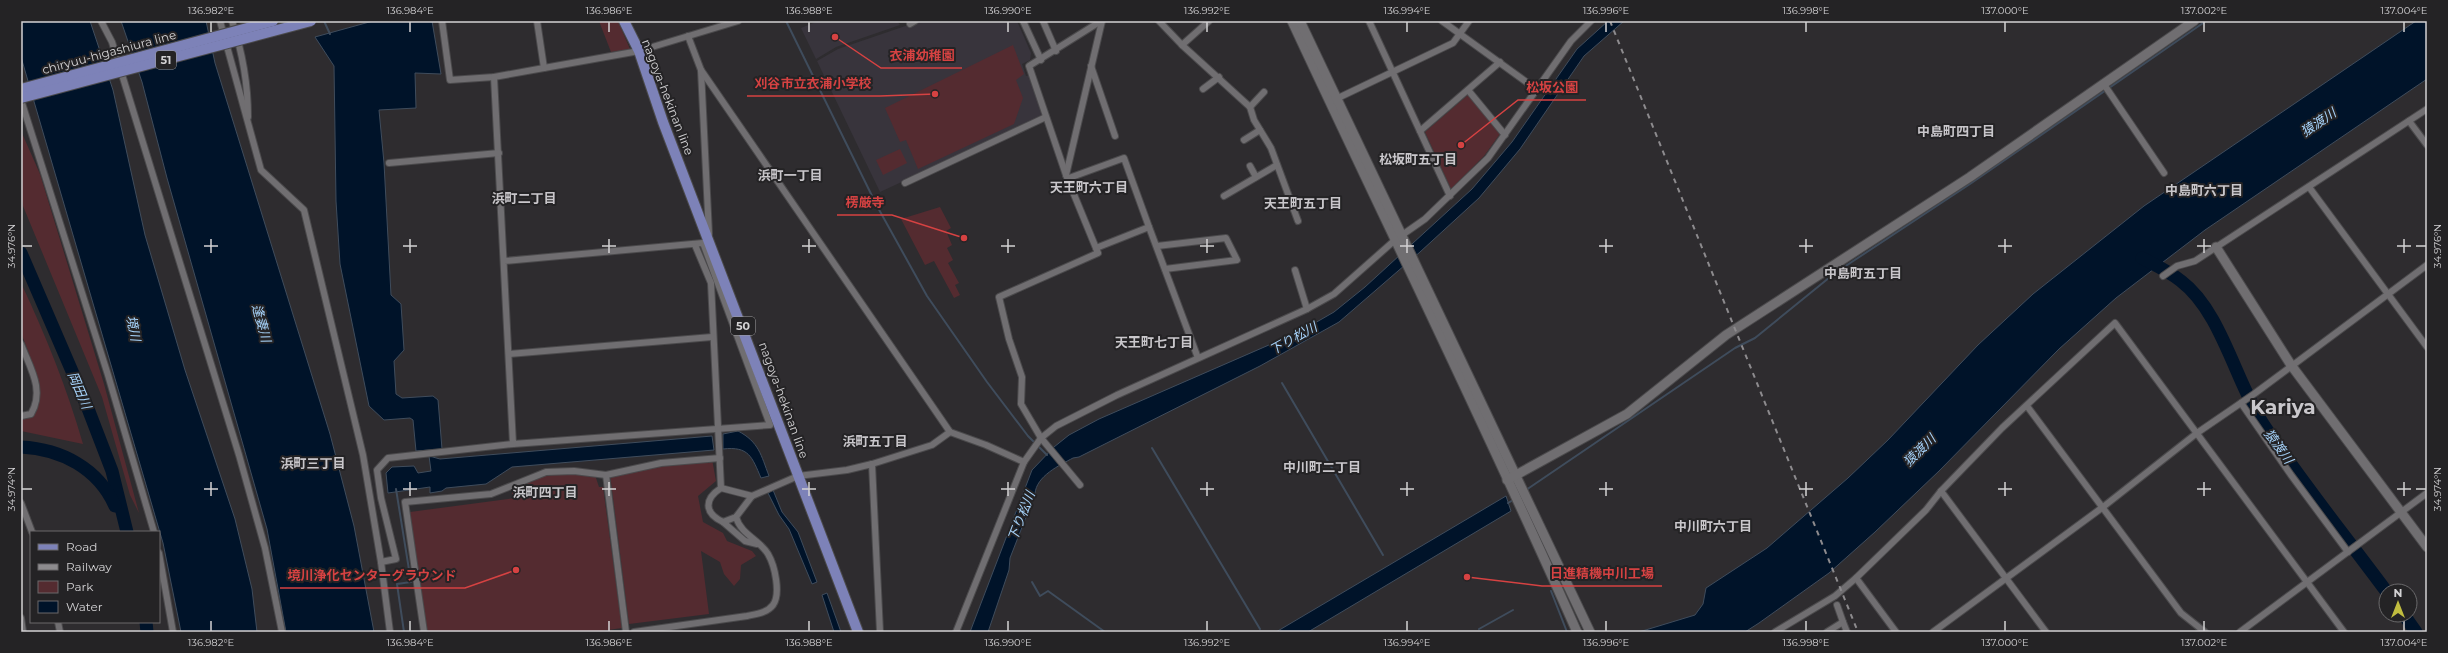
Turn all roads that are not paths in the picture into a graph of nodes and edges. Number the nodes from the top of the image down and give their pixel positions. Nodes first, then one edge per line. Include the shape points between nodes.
1 (101, 21) edge
2 (220, 21) edge
3 (232, 21) edge
4 (273, 21) edge
5 (311, 21) edge
6 (442, 21) edge
7 (537, 21) edge
8 (624, 21) edge
9 (738, 21) edge
10 (1023, 21) edge
11 (1043, 21) edge
12 (1101, 21) edge
13 (1159, 21) edge
14 (1209, 21) edge
15 (1292, 21) edge
16 (1300, 21) edge
17 (1370, 21) edge
18 (1442, 21) edge
19 (1469, 21) edge
20 (1591, 21) edge
21 (2194, 21) edge
22 (1459, 33) junction
23 (688, 36) junction
24 (1182, 45) junction
25 (639, 51) junction
26 (1056, 51) junction
27 (1041, 60) junction
28 (1500, 62) junction
29 (1091, 66) junction
30 (544, 68) junction
31 (701, 70) junction
32 (1392, 71) junction
33 (494, 77) junction
34 (1219, 77) junction
35 (2104, 84) junction
36 (21, 89) edge
37 (1203, 89) dead end
38 (1536, 89) junction
39 (1468, 90) junction
40 (1264, 92) dead end
41 (1338, 98) junction
42 (21, 99) edge
43 (1250, 107) junction
44 (2427, 109) edge
45 (1046, 117) junction
46 (2409, 121) junction
47 (247, 125) junction
48 (1260, 130) junction
49 (1420, 131) junction
50 (1505, 135) junction
51 (1115, 136) dead end
52 (1244, 140) dead end
53 (2427, 145) edge
54 (499, 154) junction
55 (389, 163) dead end
56 (1277, 165) junction
57 (1250, 166) dead end
58 (2164, 172) dead end
59 (1067, 177) junction
60 (1256, 177) junction
61 (906, 183) dead end
62 (2309, 187) junction
63 (1224, 196) dead end
64 (1450, 196) junction
65 (1298, 221) dead end
66 (1149, 227) junction
67 (709, 238) junction
68 (1399, 238) junction
69 (695, 245) junction
70 (1157, 246) junction
71 (2216, 247) junction
72 (1096, 248) junction
73 (504, 260) junction
74 (2427, 265) edge
75 (1165, 269) junction
76 (1295, 270) dead end
77 (2163, 276) dead end
78 (2388, 294) junction
79 (1307, 310) junction
80 (712, 337) junction
81 (21, 344) edge
82 (2427, 347) edge
83 (509, 354) junction
84 (1198, 358) junction
85 (2291, 365) junction
86 (2241, 403) junction
87 (2027, 406) junction
88 (21, 416) edge
89 (719, 429) junction
90 (950, 432) junction
91 (2197, 433) junction
92 (1040, 439) junction
93 (513, 444) junction
94 (720, 458) junction
95 (1024, 462) junction
96 (872, 464) junction
97 (606, 475) junction
98 (798, 476) junction
99 (1511, 478) junction
100 (1080, 485) dead end
101 (721, 488) junction
102 (1941, 491) junction
103 (2427, 493) edge
104 (752, 496) junction
105 (21, 503) edge
106 (1524, 504) junction
107 (2103, 507) junction
108 (2401, 513) junction
109 (736, 517) junction
110 (723, 522) junction
111 (32, 531) edge
112 (154, 531) edge
113 (758, 544) junction
114 (2427, 547) edge
115 (2348, 552) junction
116 (160, 558) edge
117 (381, 562) junction
118 (2007, 577) junction
119 (1856, 578) junction
120 (2307, 583) junction
121 (1837, 605) dead end
122 (21, 618) edge
123 (1842, 622) junction
124 (24, 632) edge
125 (174, 632) edge
126 (282, 632) edge
127 (390, 632) edge
128 (424, 632) edge
129 (626, 632) edge
130 (634, 632) edge
131 (858, 632) edge
132 (880, 632) edge
133 (956, 632) edge
134 (1577, 632) edge
135 (1590, 632) edge
136 (1775, 632) edge
137 (1827, 632) edge
138 (1847, 632) edge
139 (1896, 632) edge
140 (1933, 632) edge
141 (2046, 632) edge
142 (2205, 632) edge
143 (2240, 632) edge
144 (2344, 632) edge

1 - 126 street via 112,42 239,455 265,548
2 - 47 street
3 - 47 street via 243,55 248,87
4 - 36 main road, chiryuu-higashiura line / 51, bridge
5 - 42 main road, chiryuu-higashiura line / 51, bridge
6 - 33 street via 450,80
7 - 30 street
8 - 25 main road, nagoya-hekinan line / 50
9 - 23 street
10 - 27 street
11 - 26 street
12 - 26 street
12 - 29 street
13 - 24 street
14 - 24 street
15 - 68 street
16 - 41 street
17 - 32 street
18 - 22 street
19 - 22 street
20 - 38 street via 1571,41
21 - 35 street
22 - 28 street
22 - 32 street via 1453,43
23 - 25 street
23 - 31 street
24 - 34 street
25 - 30 street
25 - 67 main road, nagoya-hekinan line / 50 via 663,122
26 - 27 street
27 - 45 street via 1029,66
28 - 38 street
28 - 39 street
29 - 51 street
29 - 59 street
30 - 33 street
31 - 67 street
31 - 90 street
32 - 41 street
32 - 49 street
33 - 54 street
34 - 37 street
34 - 43 street
35 - 58 street
35 - 99 street via 1970,177 1726,335 1627,414
38 - 50 street
39 - 49 street
39 - 50 street
40 - 43 street
41 - 68 street
42 - 112 street via 108,375
43 - 48 street
44 - 46 street
45 - 59 street
45 - 61 street
46 - 53 street
46 - 62 street
47 - 117 street via 261,170 304,210 362,455
48 - 52 street
48 - 56 street via 1271,148
49 - 64 street
50 - 64 street via 1488,158
54 - 55 street
54 - 73 street
56 - 60 street
56 - 65 street
57 - 60 street
59 - 66 street via 1124,158
59 - 72 street
60 - 63 street
62 - 71 street
62 - 78 street
64 - 68 street
66 - 70 street
66 - 72 street
67 - 98 main road, nagoya-hekinan line / 50
68 - 79 street via 1334,294
68 - 99 street via 1410,272
68 - 99 street via 1421,271
69 - 73 street
69 - 80 street via 711,283
69 - 89 street via 703,243 770,424
70 - 75 street
70 - 75 street via 1226,238 1237,260
71 - 77 street via 2195,261 2177,266
71 - 85 street
72 - 92 street via 1098,252 999,297 1008,339 1022,377 1021,404
73 - 83 street
74 - 78 street
75 - 84 street
76 - 79 street
78 - 82 street
78 - 85 street
79 - 84 street
80 - 83 street
80 - 89 street
81 - 88 street via 38,392 38,403 31,414
83 - 93 street
84 - 92 street via 1056,426
85 - 86 street
85 - 108 street
86 - 91 street
86 - 115 street via 2290,475
87 - 91 street via 2115,323
87 - 102 street
87 - 107 street
89 - 93 street
89 - 94 street
90 - 95 street
90 - 96 street via 932,445
91 - 107 street
91 - 120 street
92 - 95 street
92 - 100 street via 1046,442
93 - 117 street via 388,458 377,470 396,559
94 - 97 street via 662,463
94 - 101 street
95 - 133 street
96 - 98 street
96 - 132 street
97 - 128 street via 574,471 546,472 491,494 405,502
97 - 129 street
98 - 104 street
98 - 131 main road, nagoya-hekinan line / 50
99 - 106 street
101 - 104 street
101 - 110 street via 712,494 708,503 709,512 715,519
102 - 118 street
102 - 119 street via 1926,510
103 - 108 street
104 - 109 street
105 - 111 street
106 - 134 street
106 - 135 street
107 - 118 street
107 - 142 street via 2181,613
108 - 114 street
108 - 115 street
109 - 110 street
109 - 113 street via 739,527
110 - 113 street via 745,541
113 - 130 street via 768,554 774,568 777,596 772,606 762,613 747,616
115 - 120 street
116 - 125 street
117 - 127 street
118 - 140 street
118 - 141 street
119 - 136 street via 1834,596
119 - 139 street
120 - 143 street
120 - 144 street
121 - 123 street
122 - 124 street
123 - 137 street
123 - 138 street

